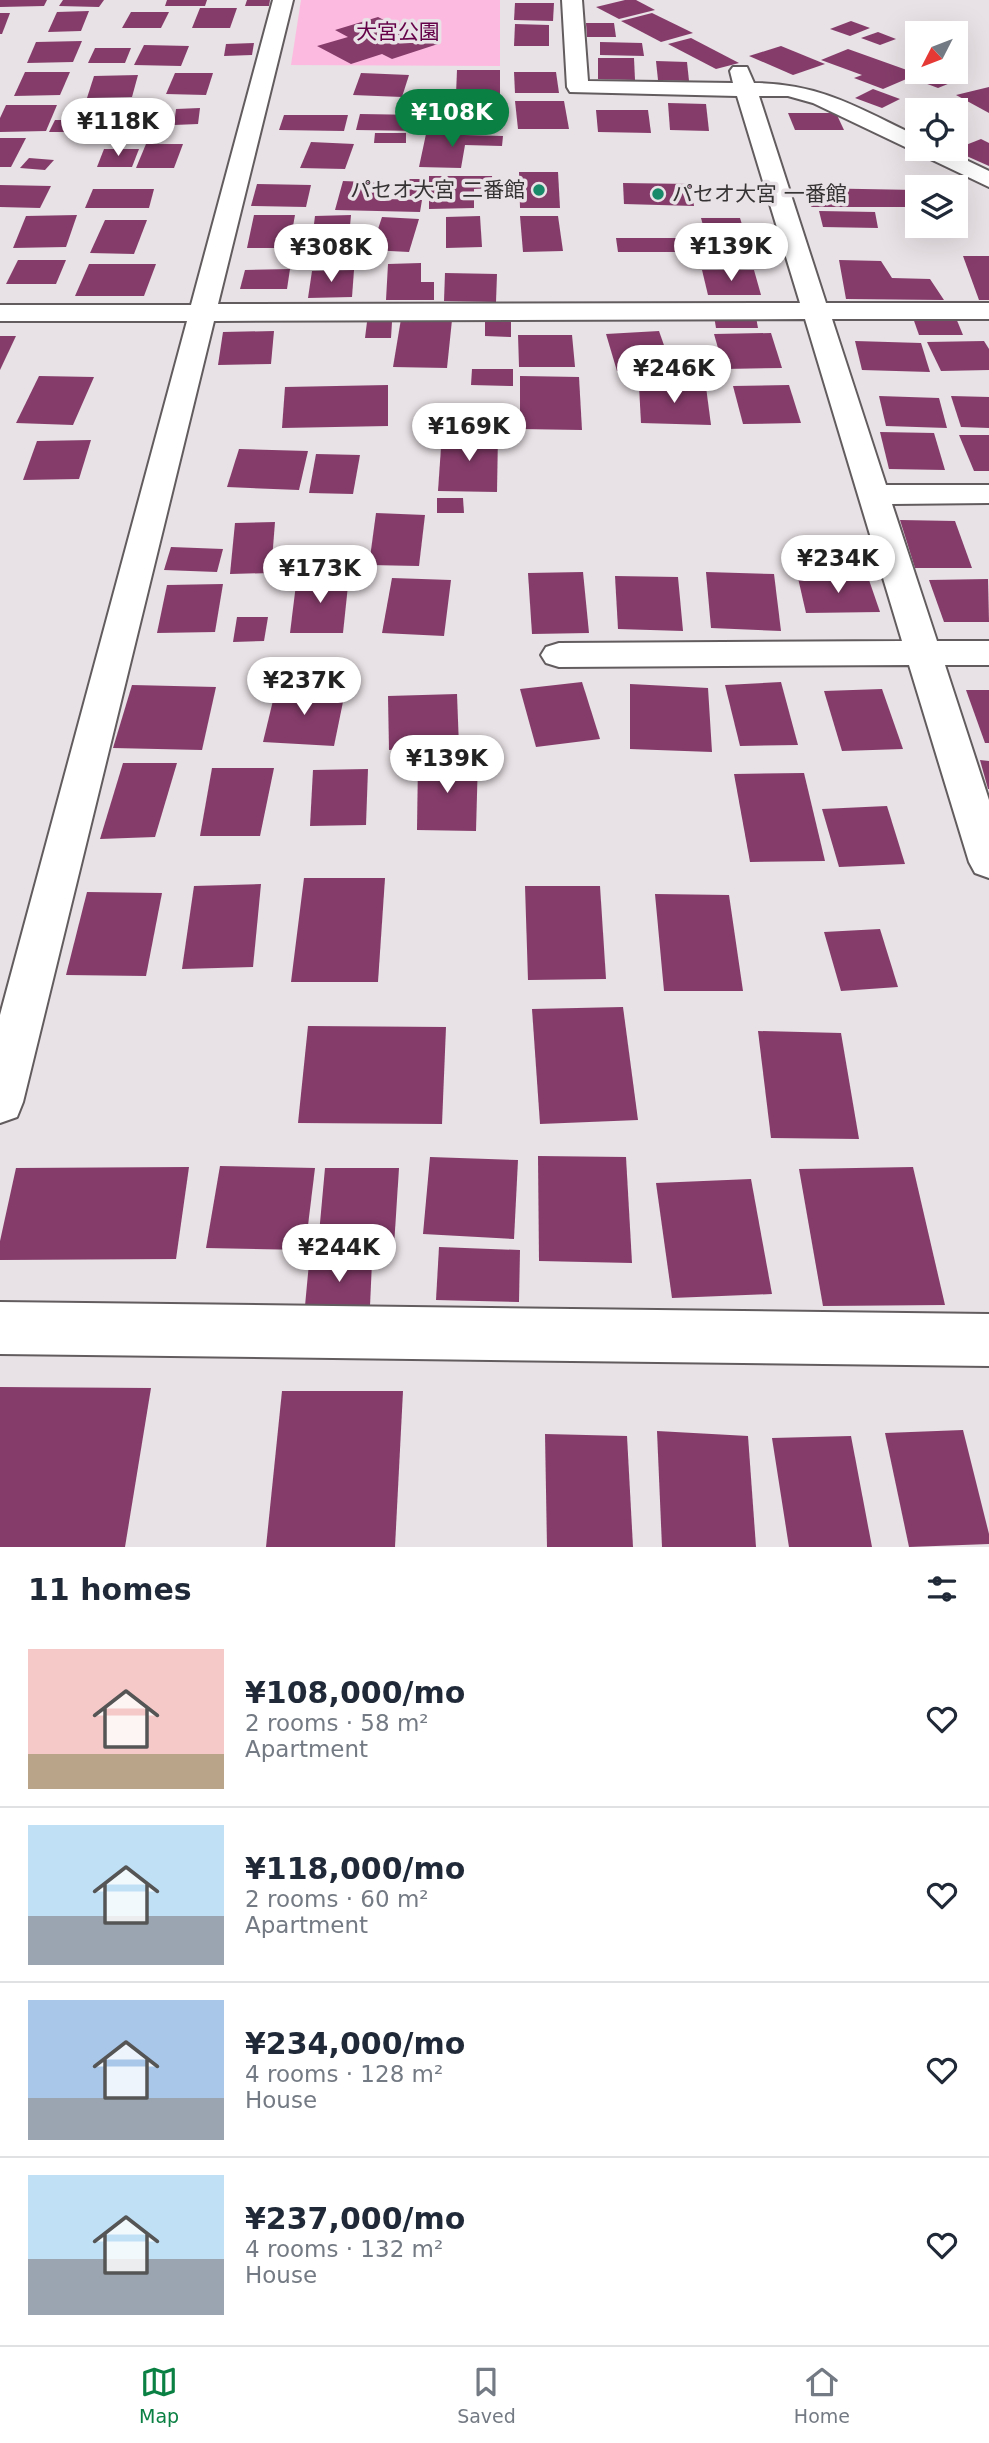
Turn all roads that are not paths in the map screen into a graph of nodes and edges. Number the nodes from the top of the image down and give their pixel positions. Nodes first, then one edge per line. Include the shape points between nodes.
1 (283, 0) edge
2 (572, 0) edge
3 (743, 79) junction
4 (905, 139) edge
5 (950, 161) edge
6 (989, 180) edge
7 (816, 311) junction
8 (989, 311) edge
9 (202, 312) junction
10 (0, 313) edge
11 (989, 494) edge
12 (873, 495) junction
13 (924, 653) junction
14 (989, 653) edge
15 (559, 655) dead end
16 (988, 859) edge
17 (0, 1102) edge
18 (0, 1328) edge
19 (989, 1340) edge

1 - 9 street
2 - 3 street via 578,87
3 - 4 street via 821,98
3 - 7 street
5 - 6 street
7 - 8 street
7 - 9 street
7 - 12 street
9 - 10 street
9 - 17 street
11 - 12 street
12 - 13 street
13 - 14 street
13 - 15 street
13 - 16 street
18 - 19 street

